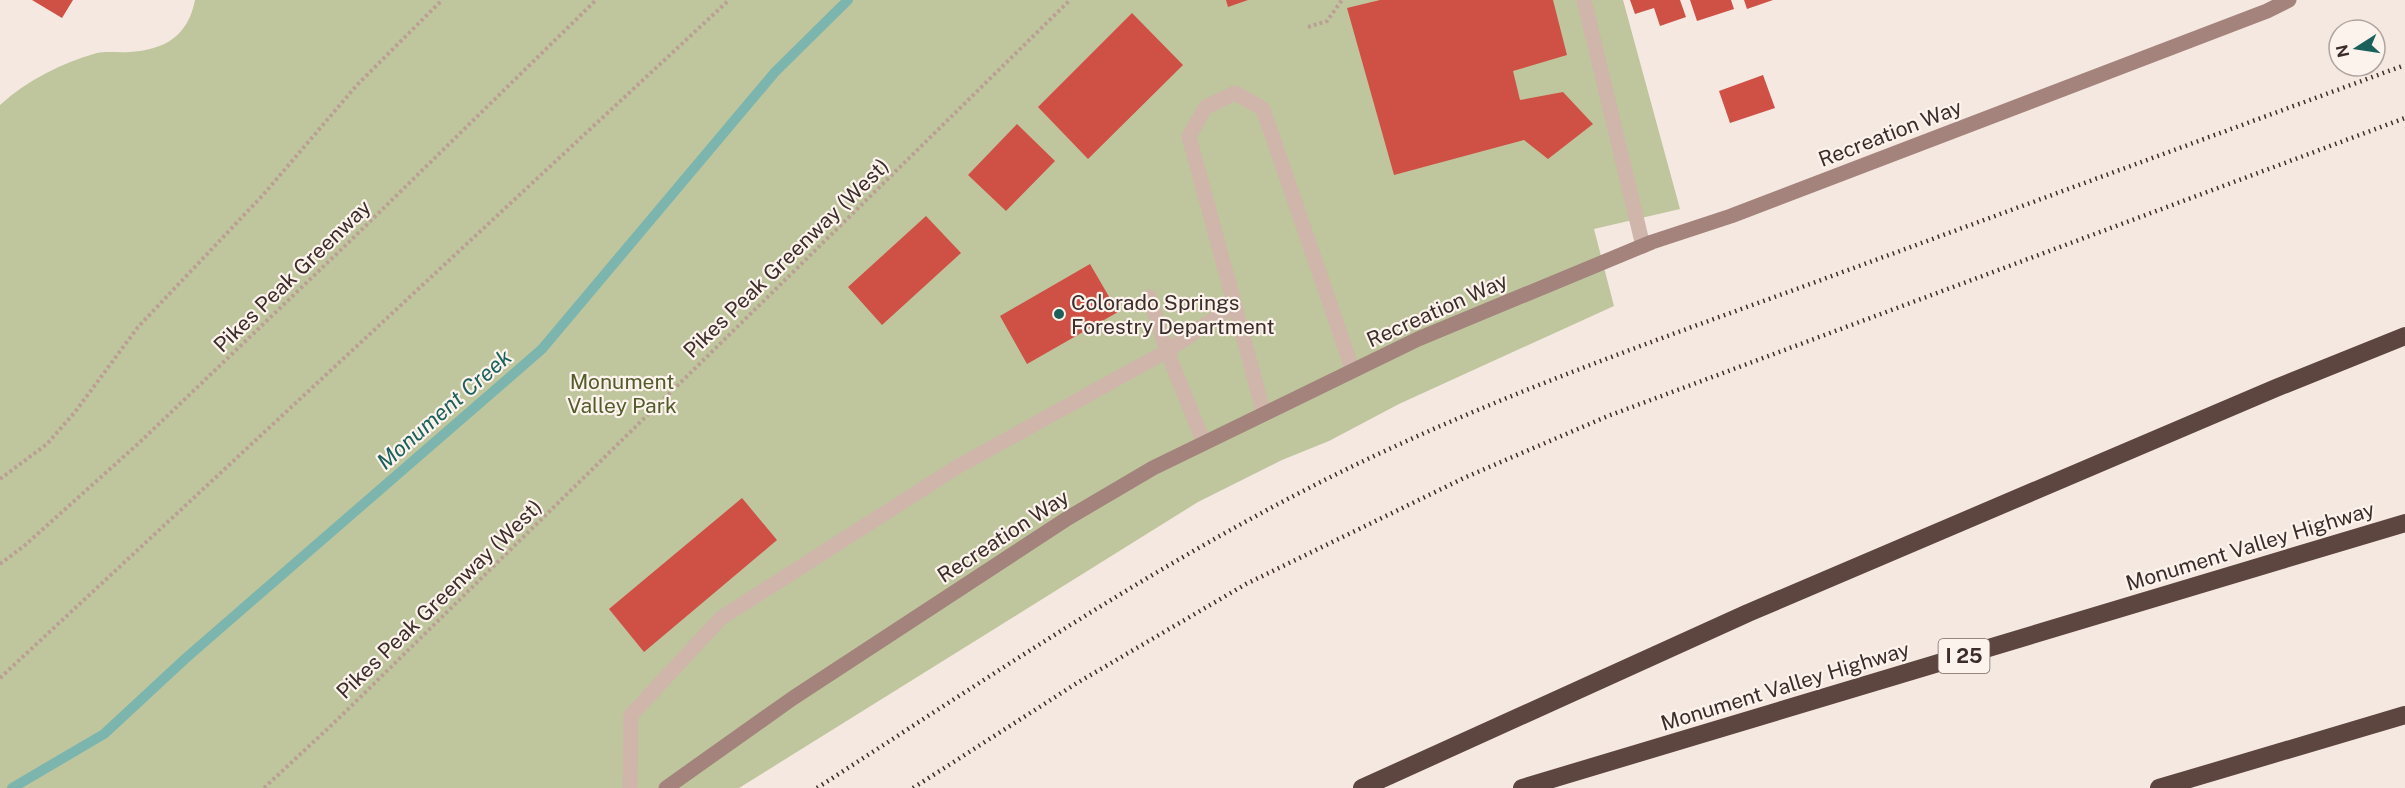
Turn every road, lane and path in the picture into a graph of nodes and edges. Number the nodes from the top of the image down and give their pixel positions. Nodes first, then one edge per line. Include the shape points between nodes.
1 (442, 0) edge
2 (596, 0) edge
3 (729, 0) edge
4 (1070, 0) edge
5 (1342, 0) edge
6 (1584, 0) edge
7 (2289, 0) edge
8 (1308, 27) dead end
9 (1643, 246) junction
10 (1149, 297) dead end
11 (1235, 305) junction
12 (2405, 336) edge
13 (1167, 351) junction
14 (1353, 370) junction
15 (1264, 414) junction
16 (1204, 443) junction
17 (0, 479) edge
18 (2405, 523) edge
19 (0, 564) edge
20 (0, 678) edge
21 (2405, 715) edge
22 (264, 788) edge
23 (630, 788) edge
24 (666, 788) edge
25 (1362, 788) edge
26 (1522, 788) edge
27 (2159, 788) edge

1 - 17 path via 357,85 263,195 138,327 47,444
2 - 19 path, Pikes Peak Greenway via 140,442
3 - 20 path
4 - 22 path, Pikes Peak Greenway (West) via 338,720
5 - 8 path via 1327,21
6 - 9 lane
7 - 9 street, Recreation Way via 1742,212
9 - 14 street, Recreation Way
10 - 13 lane
11 - 13 lane
11 - 14 lane via 1189,136 1206,107 1234,93 1263,109
11 - 15 lane
12 - 25 highway via 1748,613
13 - 16 lane
13 - 23 lane via 957,467 721,618 631,715
14 - 15 street, Recreation Way
15 - 16 street, Recreation Way
16 - 24 street, Recreation Way via 1068,518 793,698
18 - 26 highway, Monument Valley Highway / I 25
21 - 27 highway

